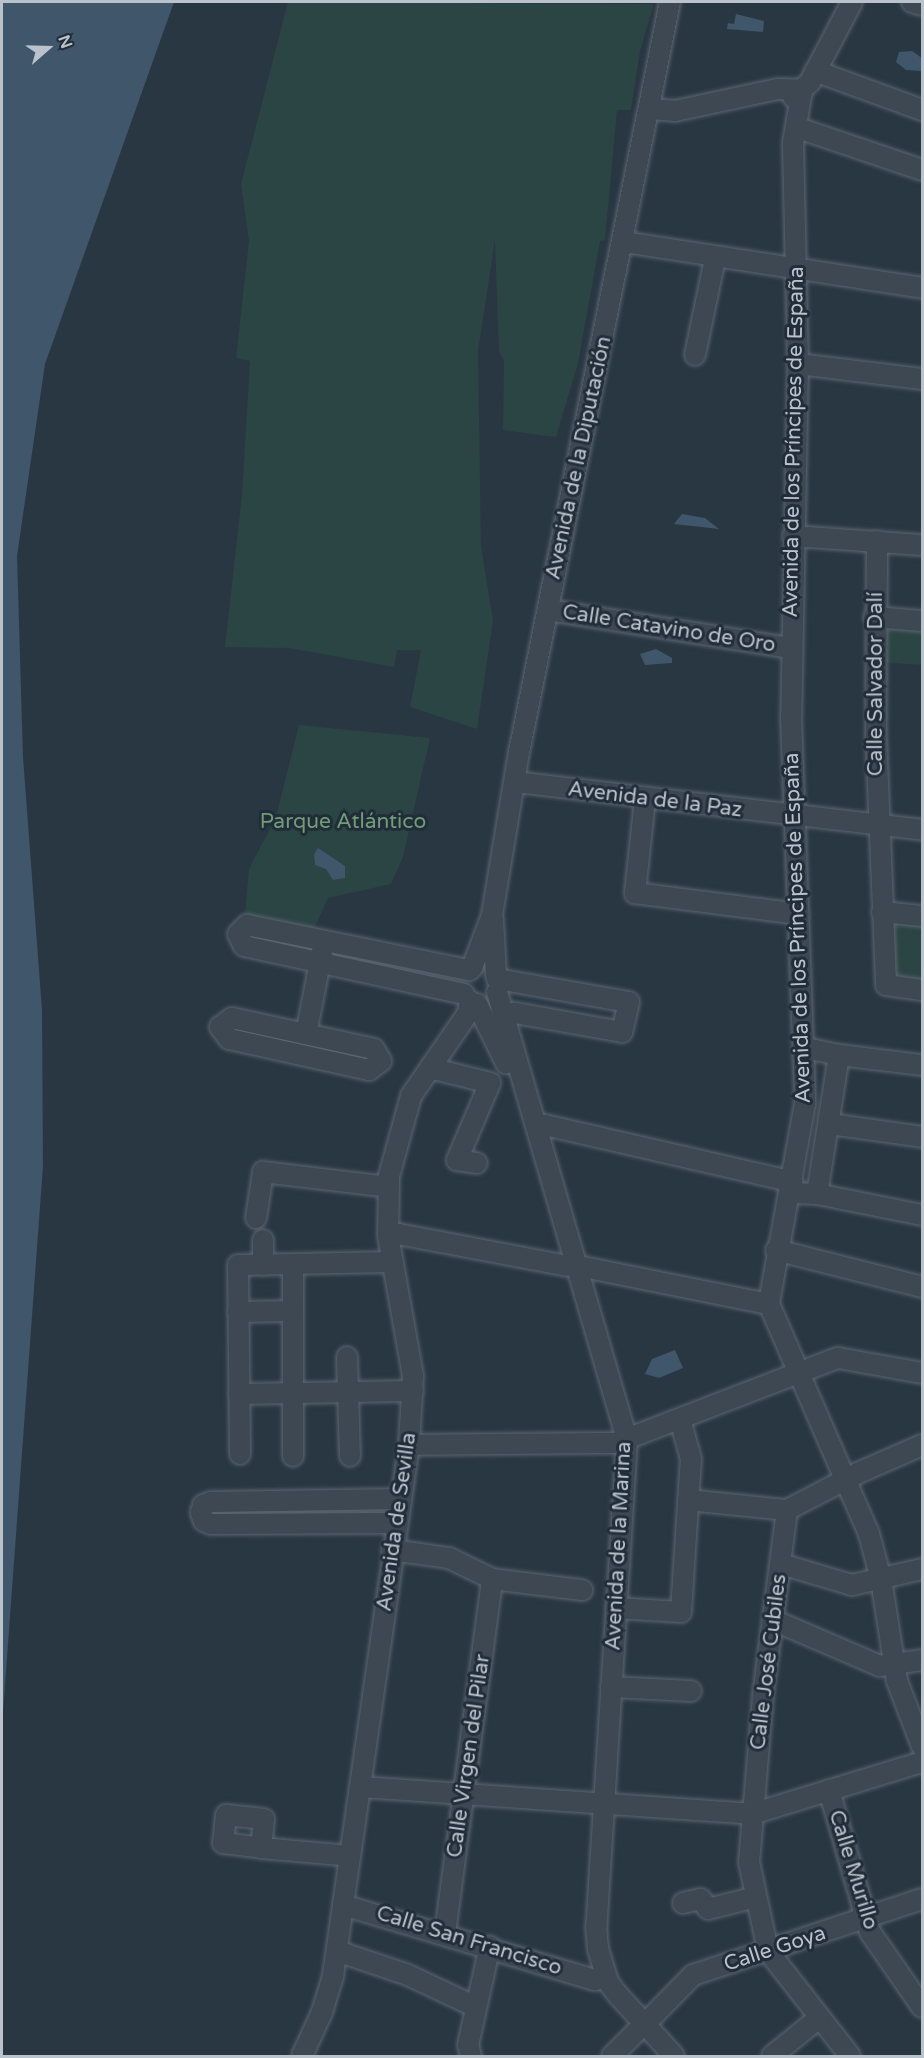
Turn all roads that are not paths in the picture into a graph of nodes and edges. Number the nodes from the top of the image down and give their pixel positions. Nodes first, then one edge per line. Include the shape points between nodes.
1 (670, 2) edge
2 (852, 2) edge
3 (912, 2) edge
4 (922, 5) edge
5 (809, 81) junction
6 (774, 96) junction
7 (649, 109) junction
8 (922, 111) edge
9 (798, 137) junction
10 (922, 170) edge
11 (623, 242) junction
12 (715, 258) junction
13 (797, 272) junction
14 (922, 288) edge
15 (695, 355) dead end
16 (798, 364) junction
17 (922, 379) edge
18 (793, 536) junction
19 (877, 542) junction
20 (922, 545) edge
21 (548, 610) junction
22 (874, 617) junction
23 (922, 621) edge
24 (791, 648) junction
25 (516, 782) junction
26 (645, 799) junction
27 (794, 817) junction
28 (878, 827) junction
29 (922, 830) edge
30 (882, 912) junction
31 (799, 914) junction
32 (492, 915) junction
33 (922, 916) edge
34 (325, 941) junction
35 (320, 963) junction
36 (471, 969) junction
37 (497, 982) junction
38 (922, 990) edge
39 (470, 1000) junction
40 (505, 1016) junction
41 (306, 1034) junction
42 (806, 1048) junction
43 (839, 1054) junction
44 (922, 1065) edge
45 (430, 1068) junction
46 (830, 1124) junction
47 (537, 1127) junction
48 (922, 1137) edge
49 (477, 1163) dead end
50 (388, 1186) junction
51 (792, 1187) junction
52 (817, 1194) junction
53 (922, 1215) edge
54 (256, 1218) dead end
55 (388, 1235) junction
56 (263, 1240) dead end
57 (776, 1250) junction
58 (393, 1262) junction
59 (292, 1264) junction
60 (262, 1265) junction
61 (572, 1266) junction
62 (922, 1287) edge
63 (769, 1304) junction
64 (293, 1311) junction
65 (238, 1312) junction
66 (347, 1357) dead end
67 (797, 1371) junction
68 (922, 1373) edge
69 (413, 1391) junction
70 (348, 1392) junction
71 (293, 1393) junction
72 (239, 1394) junction
73 (680, 1419) junction
74 (622, 1441) junction
75 (409, 1445) junction
76 (922, 1445) edge
77 (240, 1454) dead end
78 (293, 1456) dead end
79 (350, 1456) dead end
80 (845, 1480) junction
81 (400, 1499) junction
82 (688, 1500) junction
83 (787, 1510) junction
84 (396, 1523) junction
85 (392, 1550) junction
86 (781, 1564) junction
87 (922, 1569) edge
88 (492, 1579) junction
89 (882, 1579) junction
90 (582, 1590) dead end
91 (616, 1608) junction
92 (773, 1620) junction
93 (922, 1660) edge
94 (893, 1665) junction
95 (611, 1687) junction
96 (691, 1691) dead end
97 (922, 1746) edge
98 (922, 1762) edge
99 (360, 1787) junction
100 (829, 1790) junction
101 (465, 1795) junction
102 (599, 1805) junction
103 (752, 1814) junction
104 (261, 1848) dead end
105 (350, 1856) junction
106 (756, 1897) junction
107 (922, 1899) edge
108 (682, 1903) dead end
109 (344, 1905) junction
110 (867, 1920) junction
111 (445, 1933) junction
112 (490, 1946) junction
113 (337, 1951) junction
114 (768, 1951) junction
115 (595, 1980) junction
116 (476, 2007) junction
117 (922, 2007) edge
118 (819, 2018) junction
119 (640, 2029) junction
120 (302, 2056) edge
121 (471, 2056) edge
122 (612, 2056) edge
123 (658, 2056) edge
124 (674, 2056) edge
125 (772, 2056) edge
126 (850, 2056) edge

1 - 7 street, Avenida de la Diputación
2 - 5 street
3 - 4 street
5 - 6 street
5 - 8 street
5 - 9 street, Avenida de los Príncipes de España
6 - 7 street via 675,111
6 - 9 street
7 - 11 street, Avenida de la Diputación
9 - 10 street
9 - 13 street, Avenida de los Príncipes de España
11 - 12 street
11 - 21 street, Avenida de la Diputación
12 - 13 street
12 - 15 street
13 - 14 street
13 - 16 street, Avenida de los Príncipes de España
16 - 17 street
16 - 18 street, Avenida de los Príncipes de España
18 - 19 street
18 - 24 street, Avenida de los Príncipes de España
19 - 20 street
19 - 22 street, Calle Salvador Dalí
21 - 24 street, Calle Catavino de Oro
21 - 25 street, Avenida de la Diputación
22 - 23 street
22 - 28 street, Calle Salvador Dalí
24 - 27 street, Avenida de los Príncipes de España
25 - 26 street, Avenida de la Paz
25 - 32 street, Avenida de la Diputación
26 - 27 street, Avenida de la Paz
26 - 31 street via 635,893
27 - 28 street, Avenida de la Paz
27 - 31 street, Avenida de los Príncipes de España
28 - 29 street, Avenida de la Paz
28 - 30 street, Calle Salvador Dalí
30 - 33 street
30 - 38 street, Calle Salvador Dalí via 886,985
31 - 42 street, Avenida de los Príncipes de España
32 - 36 street, Avenida de la Diputación
32 - 37 street, Avenida de la Diputación
34 - 35 street
34 - 35 street via 247,925 238,934 244,946
34 - 36 street
35 - 39 street
35 - 41 street
36 - 37 street via 487,968
36 - 39 street via 462,981
37 - 39 street via 489,1001
37 - 40 street, Avenida de la Marina
37 - 40 street via 629,1002 622,1032 515,1013
39 - 45 street, Avenida de Sevilla via 468,1013
39 - 61 street, Avenida de la Marina via 502,1048
40 - 47 street, Avenida de la Marina
41 - 41 street via 232,1018 220,1028 229,1039 369,1070 381,1060 374,1049
42 - 43 street
42 - 51 street, Avenida de los Príncipes de España via 805,1103
43 - 44 street
43 - 46 street
45 - 49 street via 490,1083 457,1160
45 - 50 street, Avenida de Sevilla via 404,1112
46 - 48 street
46 - 52 street
47 - 51 street via 545,1125
47 - 61 street, Avenida de la Marina
50 - 54 street via 264,1165
50 - 55 street, Avenida de Sevilla
51 - 52 street
51 - 57 street, Avenida de los Príncipes de España
52 - 53 street
55 - 58 street, Avenida de Sevilla
55 - 61 street
56 - 60 street
57 - 62 street
57 - 63 street, Avenida de los Príncipes de España
58 - 59 street
58 - 69 street, Avenida de Sevilla via 410,1351
59 - 60 street
59 - 64 street
60 - 65 street via 238,1265
61 - 63 street
61 - 74 street, Avenida de la Marina
63 - 67 street
64 - 65 street
64 - 71 street
65 - 72 street
66 - 70 street
67 - 68 street via 847,1357
67 - 73 street
67 - 80 street
69 - 70 street
69 - 75 street, Avenida de Sevilla
70 - 71 street
70 - 79 street
71 - 72 street
71 - 78 street
72 - 77 street
73 - 74 street
73 - 82 street via 691,1446
74 - 75 street
74 - 91 street, Avenida de la Marina
74 - 102 street, Avenida de la Marina
75 - 81 street, Avenida de Sevilla
76 - 80 street
80 - 83 street
80 - 89 street via 869,1534
81 - 84 street, Avenida de Sevilla
81 - 84 street via 211,1502 203,1505 201,1513 204,1521 211,1524
82 - 83 street
82 - 91 street via 681,1612
83 - 86 street, Calle José Cubiles
84 - 85 street, Avenida de Sevilla
85 - 88 street via 449,1558
85 - 99 street, Avenida de Sevilla
86 - 89 street via 852,1585
86 - 92 street, Calle José Cubiles
87 - 89 street
88 - 90 street
88 - 101 street, Calle Virgen del Pilar
89 - 94 street
91 - 95 street, Avenida de la Marina
92 - 94 street via 880,1666
92 - 103 street, Calle José Cubiles
93 - 94 street
94 - 97 street
95 - 96 street
95 - 102 street, Avenida de la Marina
98 - 100 street
99 - 101 street
99 - 105 street, Avenida de Sevilla
100 - 103 street
100 - 110 street, Calle Murillo
101 - 102 street
101 - 111 street, Calle Virgen del Pilar
102 - 103 street
102 - 115 street, Avenida de la Marina via 586,1936
102 - 119 street, Avenida de la Marina via 598,1948 608,1982
103 - 106 street, Calle José Cubiles via 749,1862
104 - 105 street
105 - 109 street, Avenida de Sevilla
106 - 108 street via 708,1909 701,1899
106 - 114 street, Calle José Cubiles
107 - 110 street, Calle Goya
109 - 111 street, Calle San Francisco
109 - 113 street, Avenida de Sevilla
110 - 114 street, Calle Goya
110 - 117 street, Calle Murillo via 870,1932
111 - 112 street, Calle San Francisco
112 - 115 street, Calle San Francisco
112 - 116 street
113 - 116 street via 408,1975
113 - 120 street, Avenida de Sevilla via 322,2012
114 - 118 street
114 - 119 street, Calle Goya via 693,1975
115 - 119 street, Avenida de la Marina
116 - 121 street via 468,2045
118 - 125 street
118 - 126 street
119 - 122 street, Calle Goya
119 - 123 street, Avenida de la Marina
119 - 124 street, Avenida de la Marina

